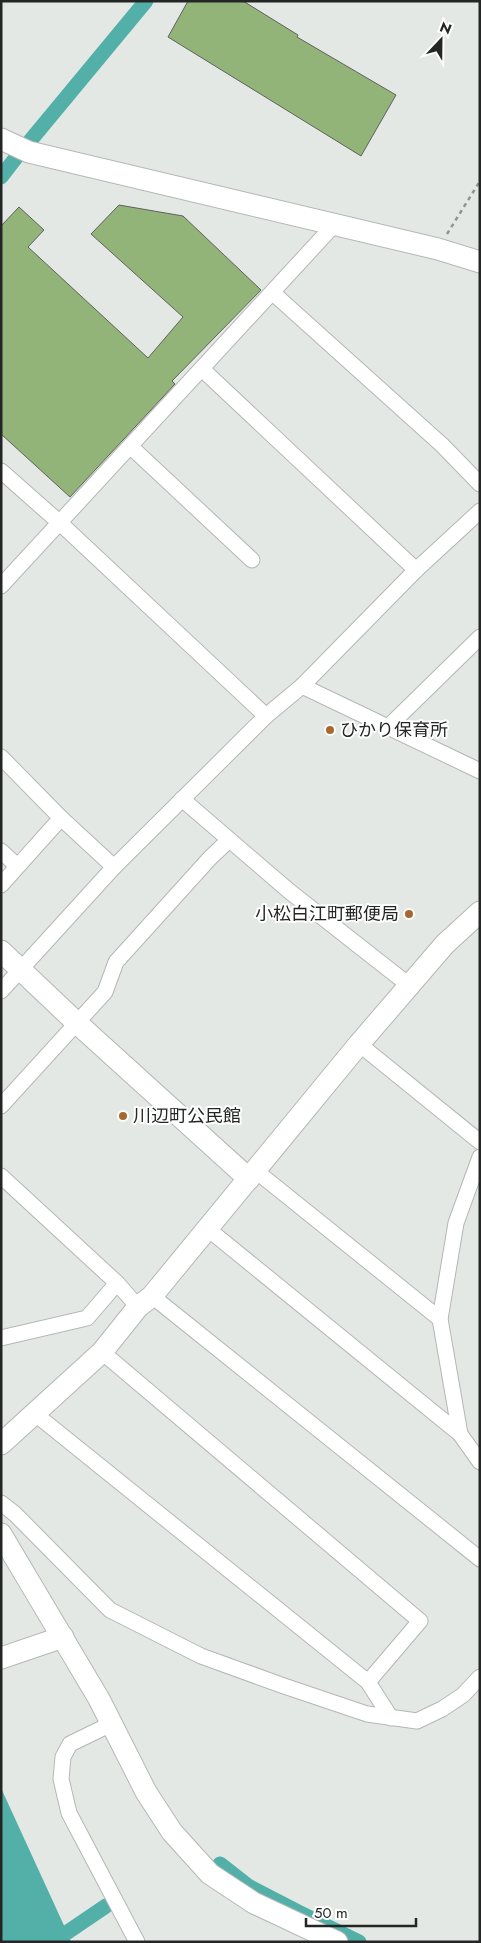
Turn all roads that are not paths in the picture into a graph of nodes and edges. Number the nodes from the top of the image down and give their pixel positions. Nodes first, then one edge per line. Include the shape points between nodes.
1 (1, 139) edge
2 (334, 225) junction
3 (480, 262) edge
4 (273, 293) junction
5 (202, 369) junction
6 (130, 446) junction
7 (1, 471) edge
8 (480, 484) edge
9 (480, 511) edge
10 (60, 523) junction
11 (252, 560) dead end
12 (416, 570) junction
13 (1, 586) edge
14 (480, 637) edge
15 (302, 686) junction
16 (266, 716) junction
17 (388, 727) junction
18 (1, 756) edge
19 (477, 766) edge
20 (182, 799) junction
21 (61, 818) junction
22 (229, 840) junction
23 (1, 851) edge
24 (17, 866) junction
25 (114, 867) junction
26 (1, 885) edge
27 (478, 912) edge
28 (1, 951) edge
29 (21, 969) junction
30 (410, 986) junction
31 (1, 991) edge
32 (78, 1024) junction
33 (359, 1044) junction
34 (1, 1106) edge
35 (480, 1142) edge
36 (480, 1157) edge
37 (253, 1175) junction
38 (1, 1176) edge
39 (208, 1229) junction
40 (117, 1283) junction
41 (145, 1302) junction
42 (440, 1319) junction
43 (1, 1338) edge
44 (102, 1352) junction
45 (34, 1413) junction
46 (460, 1434) junction
47 (1, 1444) edge
48 (480, 1462) edge
49 (1, 1503) edge
50 (1, 1534) edge
51 (480, 1559) edge
52 (63, 1637) junction
53 (1, 1658) edge
54 (480, 1677) edge
55 (368, 1682) junction
56 (391, 1718) junction
57 (111, 1724) junction
58 (137, 1942) edge
59 (337, 1942) edge

1 - 2 street via 29,152
2 - 3 street
2 - 4 street
4 - 5 street
4 - 8 street via 442,445
5 - 6 street
5 - 12 street
6 - 10 street
6 - 11 street
7 - 10 street
9 - 12 street
10 - 13 street
10 - 16 street
12 - 15 street
14 - 17 street
15 - 16 street
15 - 17 street
16 - 20 street
17 - 19 street
18 - 21 street
20 - 22 street
20 - 25 street
21 - 24 street
21 - 25 street
22 - 30 street
22 - 32 street via 116,962 105,992
23 - 24 street
24 - 26 street
25 - 29 street
27 - 30 street via 445,944
28 - 29 street
29 - 31 street
29 - 32 street
30 - 33 street
32 - 34 street
32 - 37 street
33 - 35 street
33 - 37 street
36 - 42 street via 456,1223
37 - 39 street
37 - 42 street
38 - 40 street
39 - 41 street
39 - 46 street
40 - 41 street
40 - 43 street via 87,1318
41 - 44 street
41 - 51 street
42 - 46 street
44 - 45 street
44 - 55 street via 420,1621
45 - 47 street
45 - 55 street
46 - 48 street
49 - 56 street via 110,1610 201,1656 368,1714
50 - 52 street
52 - 53 street
52 - 57 street
54 - 56 street via 463,1695 417,1721
55 - 56 street
57 - 58 street via 70,1744 63,1757 61,1779 69,1813
57 - 59 street via 146,1792 172,1832 210,1874 254,1903

